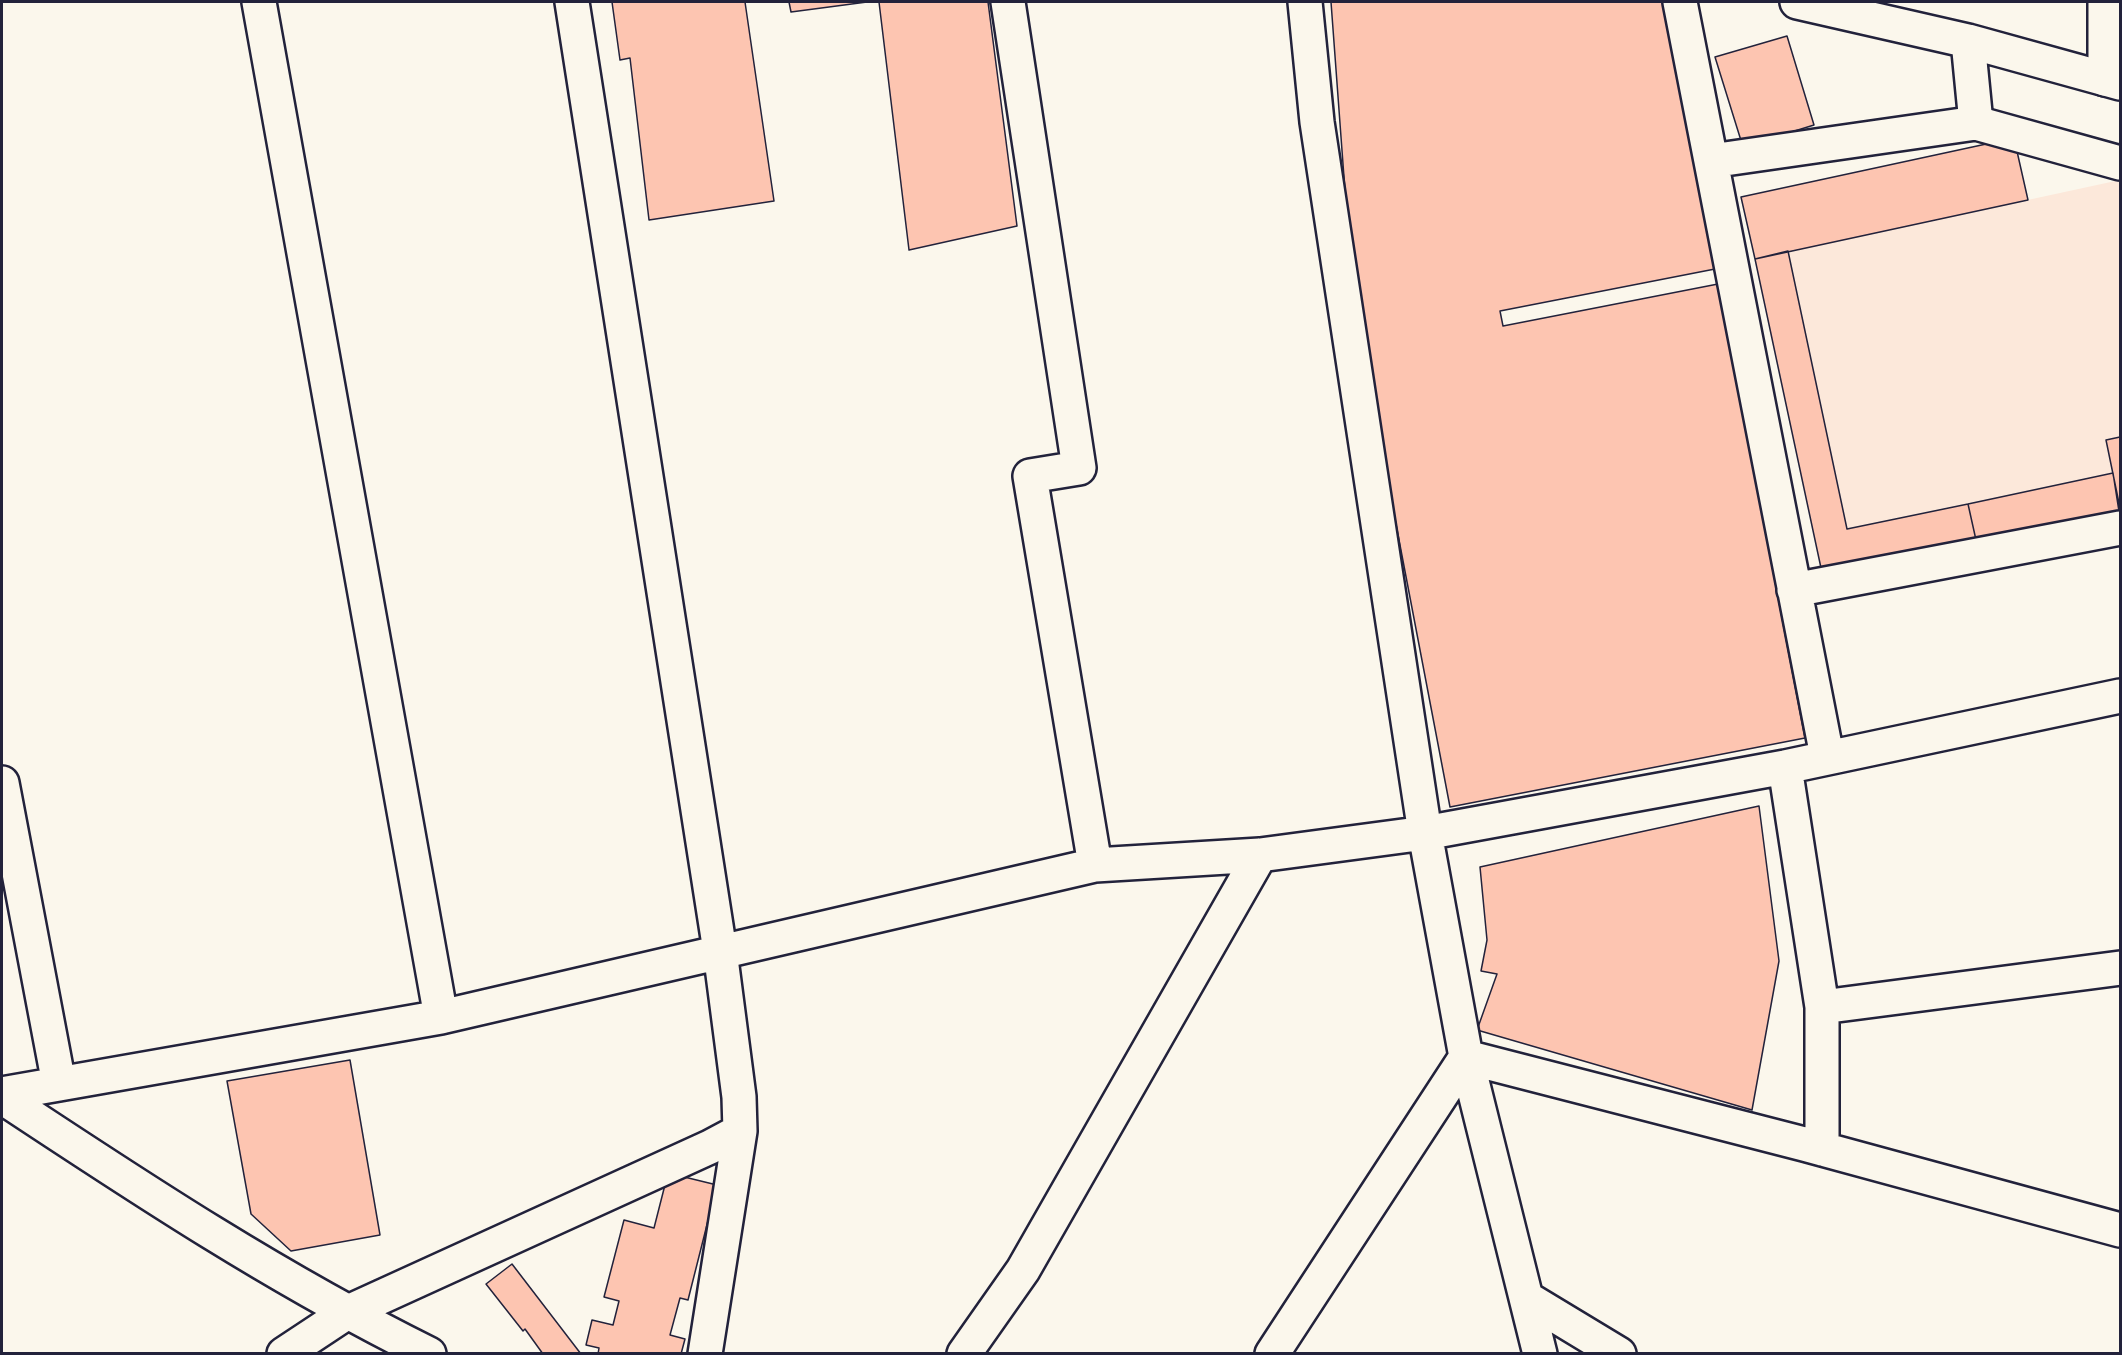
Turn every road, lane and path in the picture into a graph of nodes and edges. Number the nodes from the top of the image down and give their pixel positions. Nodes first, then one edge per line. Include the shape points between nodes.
1 (259, 2) edge
2 (572, 2) edge
3 (1008, 2) edge
4 (1305, 2) edge
5 (1680, 2) edge
6 (1797, 2) edge
7 (2105, 2) edge
8 (1968, 41) junction
9 (2113, 81) edge
10 (1976, 123) junction
11 (1711, 161) junction
12 (2121, 163) edge
13 (2121, 528) edge
14 (1794, 590) junction
15 (2121, 696) edge
16 (1827, 756) junction
17 (1785, 767) junction
18 (2, 783) edge
19 (1425, 833) junction
20 (1260, 855) junction
21 (1095, 866) junction
22 (720, 951) junction
23 (2121, 968) edge
24 (1822, 1007) junction
25 (441, 1017) junction
26 (1466, 1057) junction
27 (59, 1084) junction
28 (2, 1096) edge
29 (740, 1131) junction
30 (1822, 1149) junction
31 (2121, 1230) edge
32 (1528, 1299) junction
33 (346, 1313) junction
34 (284, 1353) edge
35 (429, 1353) edge
36 (705, 1353) edge
37 (964, 1353) edge
38 (1272, 1353) edge
39 (1539, 1353) edge
40 (1619, 1353) edge

1 - 25 street
2 - 22 street
3 - 21 street via 1079,468 1030,476
4 - 19 street via 1317,122
5 - 11 street
6 - 8 street
7 - 9 street
8 - 9 street
8 - 10 street
10 - 11 street
10 - 12 street
11 - 14 street
13 - 14 street
14 - 16 street
15 - 16 street
16 - 17 street
17 - 19 street
17 - 24 street
18 - 27 street
19 - 20 street
19 - 26 street
20 - 21 street
20 - 37 street via 1023,1270
21 - 22 street
22 - 25 street
22 - 29 street
23 - 24 street
24 - 30 street
25 - 27 street
26 - 30 street
26 - 32 street
26 - 38 street
27 - 28 street
28 - 33 street via 190,1221
29 - 33 street
29 - 36 street
30 - 31 street
32 - 39 street
32 - 40 street
33 - 34 street
33 - 35 street

